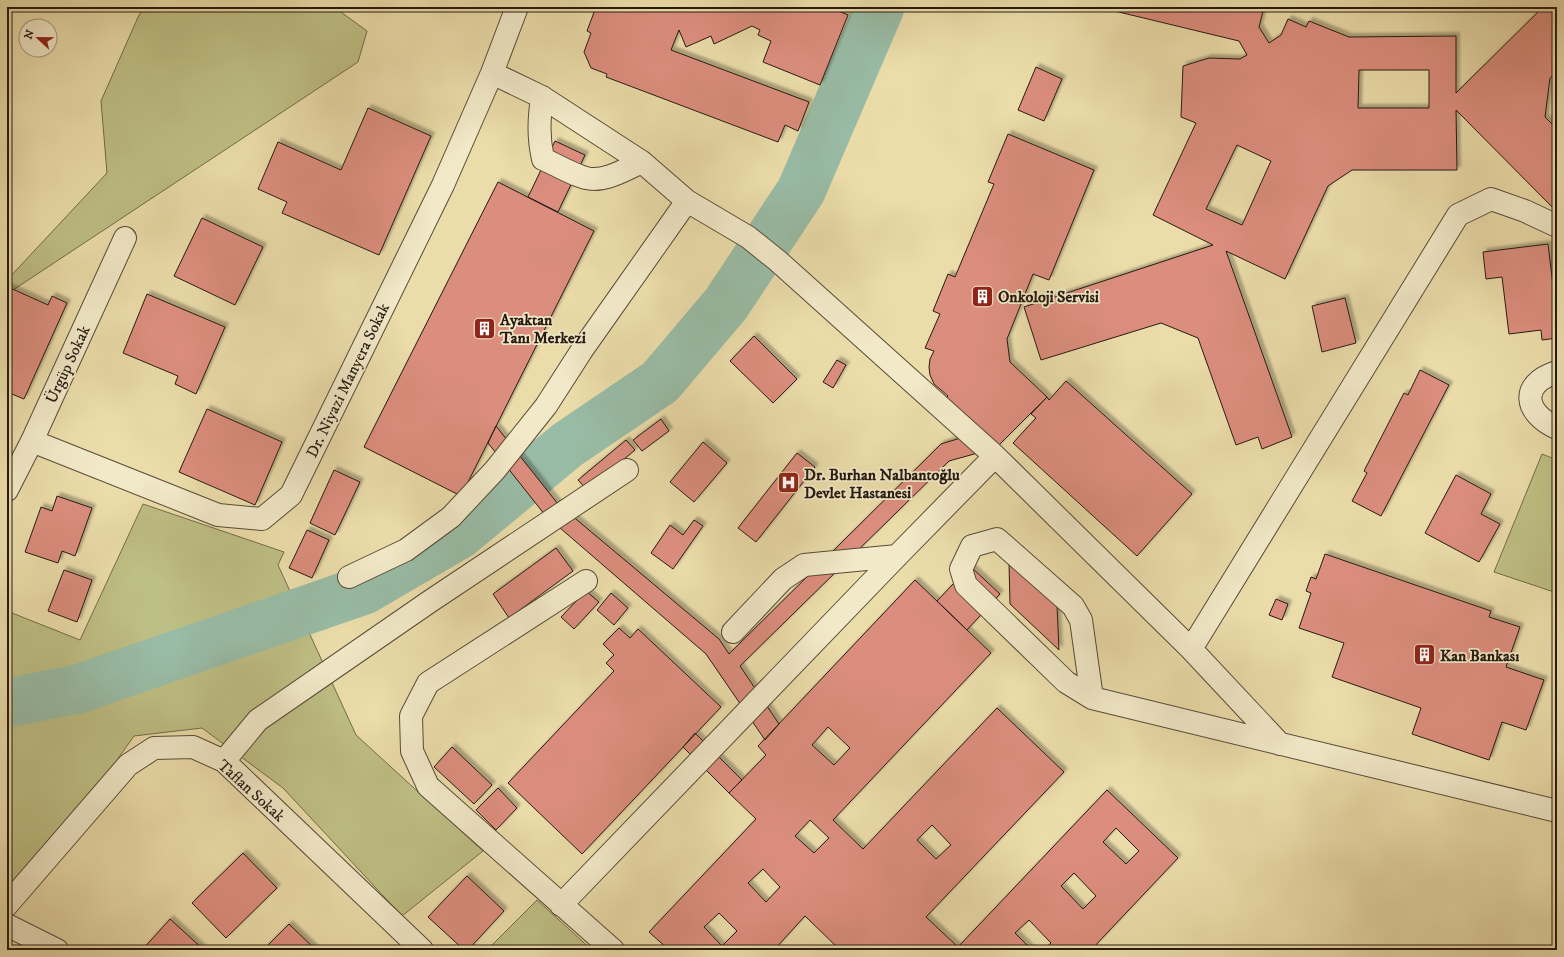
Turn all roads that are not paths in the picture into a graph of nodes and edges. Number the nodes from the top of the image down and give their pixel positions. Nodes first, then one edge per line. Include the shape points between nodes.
1 (517, 7) edge
2 (492, 73) junction
3 (542, 97) junction
4 (642, 162) junction
5 (687, 201) junction
6 (1557, 226) edge
7 (125, 238) dead end
8 (1557, 372) edge
9 (1557, 428) edge
10 (32, 441) junction
11 (995, 456) junction
12 (627, 470) dead end
13 (7, 490) edge
14 (896, 556) junction
15 (349, 577) dead end
16 (586, 581) dead end
17 (733, 632) dead end
18 (1191, 649) junction
19 (1092, 698) junction
20 (1280, 744) junction
21 (224, 761) junction
22 (1557, 811) edge
23 (561, 904) junction
24 (7, 905) edge
25 (7, 925) edge
26 (57, 950) edge
27 (422, 950) edge
28 (613, 950) edge

1 - 2 street, Dr. Niyazi Manyera Sokak
2 - 3 street
2 - 10 street, Dr. Niyazi Manyera Sokak via 443,185 291,495 262,518 218,515
3 - 4 street
3 - 4 street via 539,141 543,159 586,178 615,174
4 - 5 street
5 - 11 street via 748,237 778,260
5 - 15 street via 582,350 546,406 495,470 451,517 406,550
6 - 18 street via 1492,199 1458,215
7 - 10 street, Ürgüp Sokak
8 - 9 street via 1541,378 1533,387 1530,396 1534,411 1545,422
10 - 13 street, Ürgüp Sokak
11 - 14 street
11 - 18 street
12 - 21 street via 258,720
14 - 17 street via 804,565 783,579
14 - 23 street
16 - 23 street via 428,683 410,716 412,751 428,786
18 - 20 street
19 - 19 street via 1066,682 966,585 961,569 972,546 997,539 1073,606 1081,620
19 - 20 street
20 - 22 street
21 - 24 street, Taflan Sokak via 193,747 154,748 128,765
21 - 27 street, Taflan Sokak
23 - 28 street
25 - 26 street

